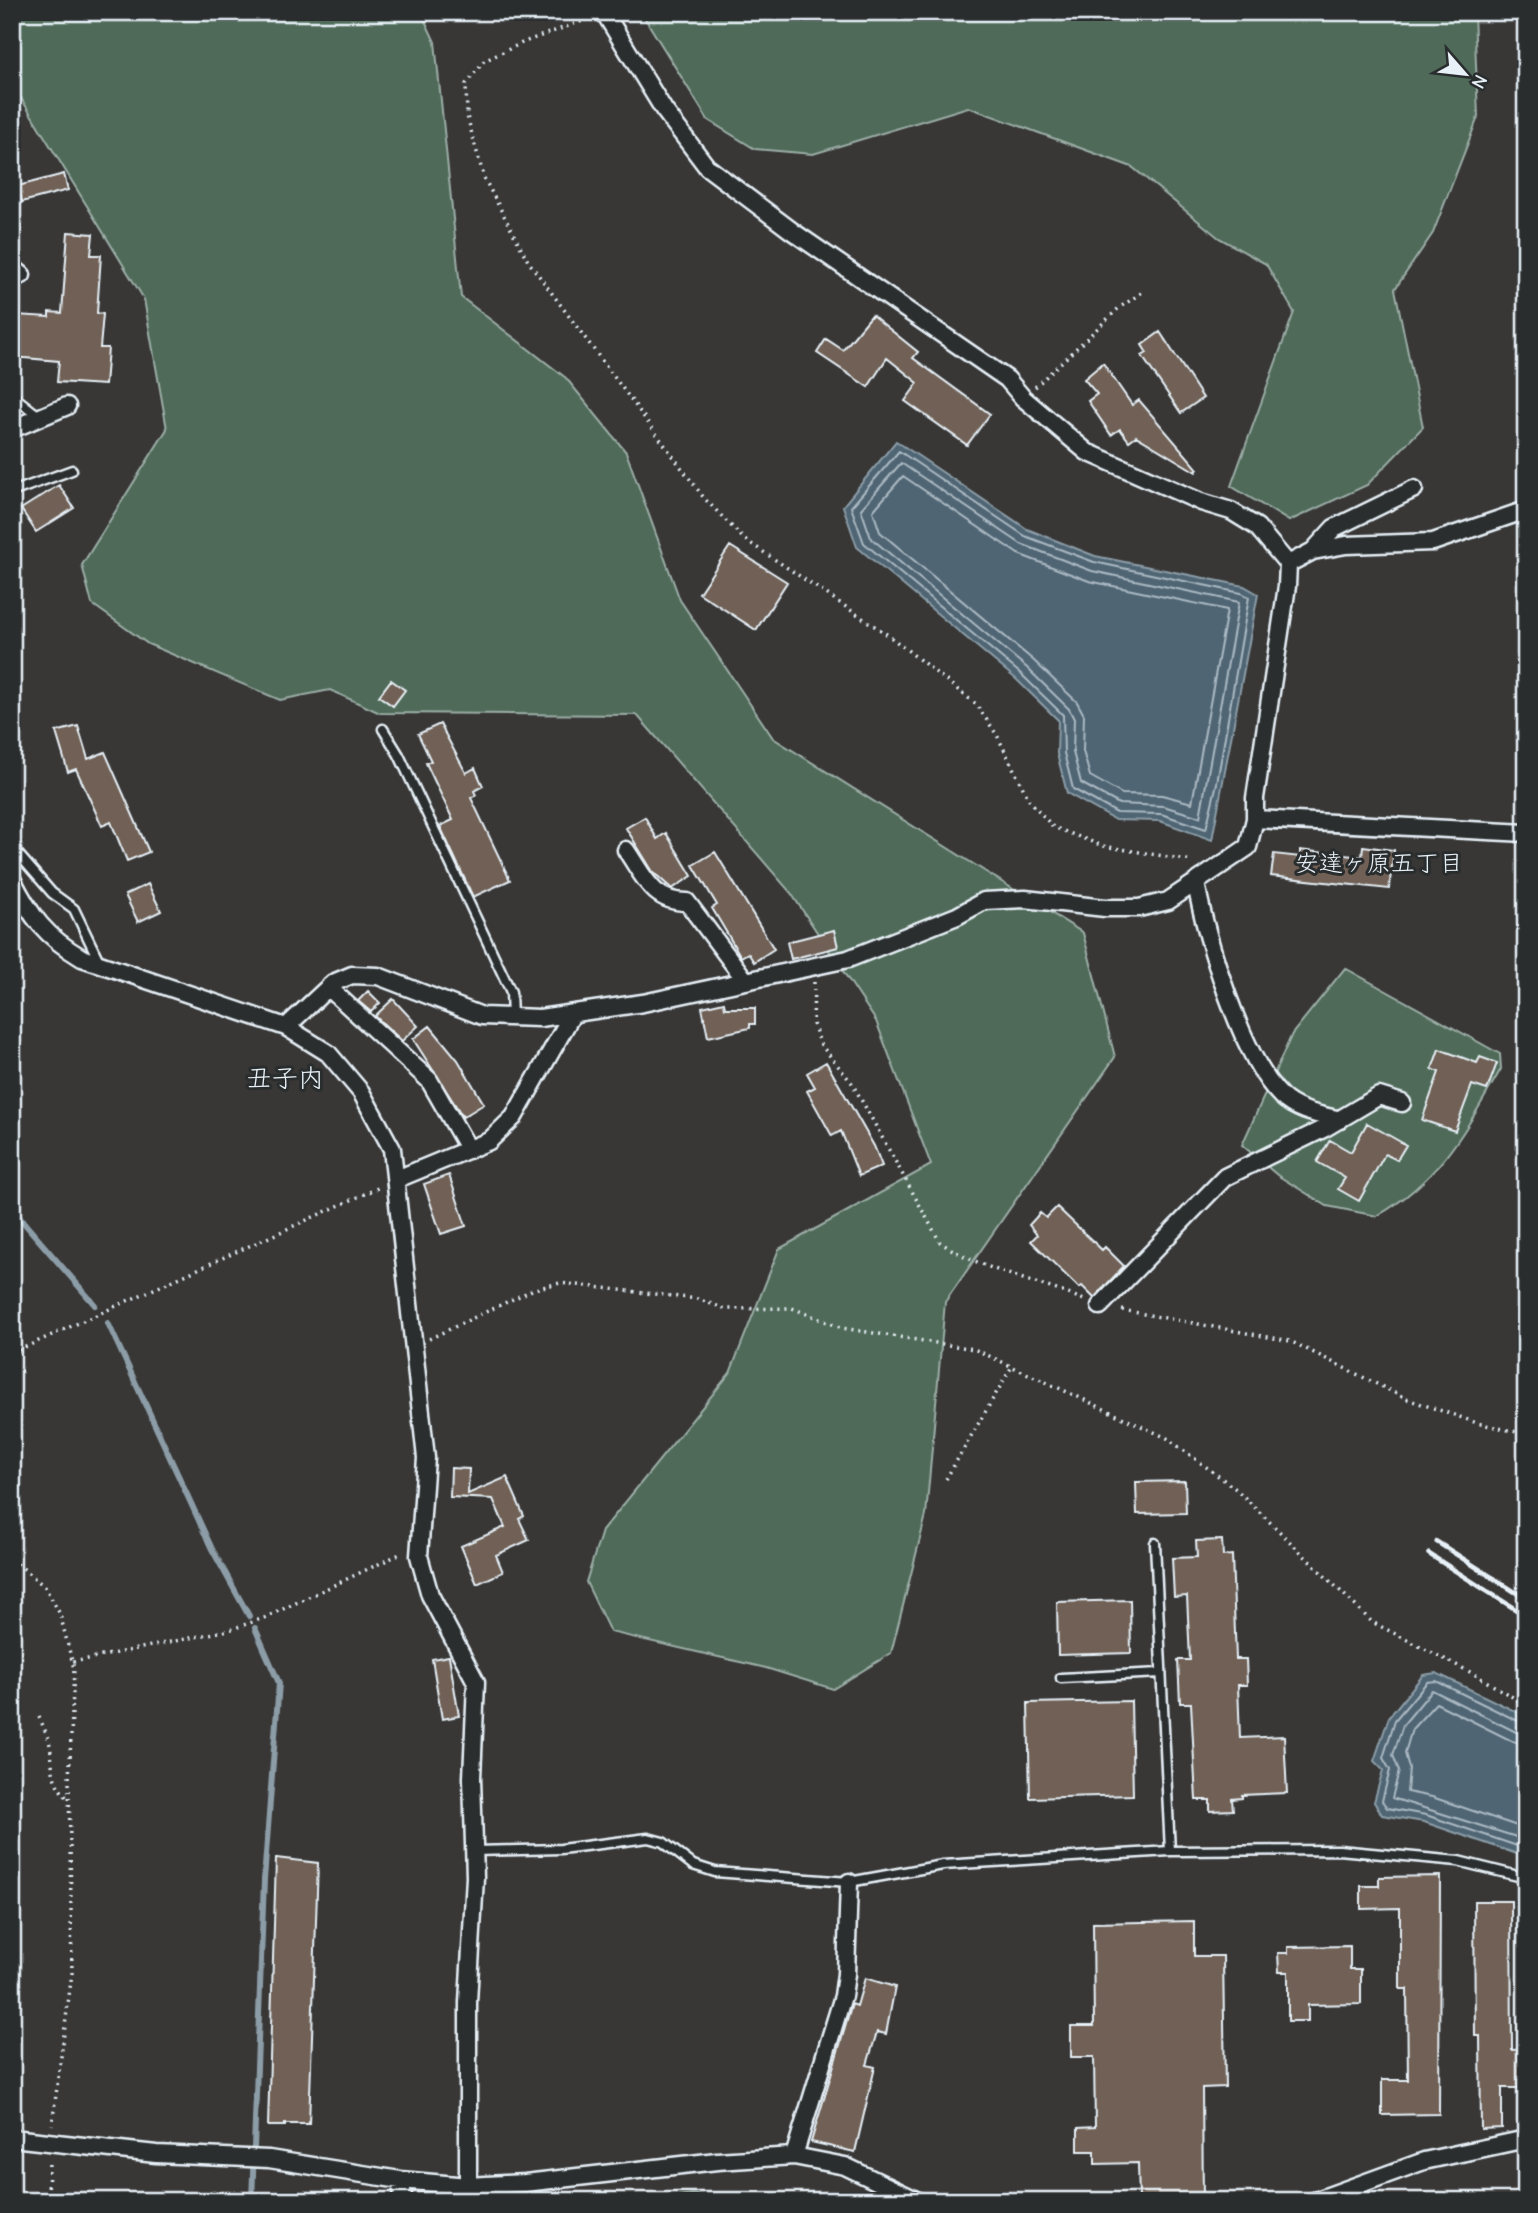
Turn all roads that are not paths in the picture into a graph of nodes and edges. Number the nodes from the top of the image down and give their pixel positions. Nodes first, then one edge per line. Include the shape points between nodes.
1 (604, 13) edge
2 (12, 395) edge
3 (67, 405) dead end
4 (41, 418) junction
5 (12, 429) edge
6 (72, 470) dead end
7 (1414, 489) dead end
8 (12, 492) edge
9 (1526, 510) edge
10 (1313, 551) junction
11 (1287, 564) junction
12 (383, 730) dead end
13 (1255, 818) junction
14 (1526, 834) edge
15 (12, 847) edge
16 (626, 850) dead end
17 (12, 879) edge
18 (1196, 883) junction
19 (101, 965) junction
20 (746, 981) junction
21 (328, 987) junction
22 (573, 1013) junction
23 (512, 1017) junction
24 (286, 1027) junction
25 (1402, 1103) dead end
26 (1340, 1120) junction
27 (469, 1150) junction
28 (397, 1179) junction
29 (1100, 1306) road end
30 (1155, 1543) dead end
31 (1161, 1673) junction
32 (1061, 1678) dead end
33 (472, 1851) junction
34 (1170, 1851) junction
35 (1526, 1878) edge
36 (849, 1882) junction
37 (12, 2138) edge
38 (1526, 2139) edge
39 (794, 2156) junction
40 (400, 2180) junction
41 (468, 2186) junction
42 (404, 2201) edge
43 (918, 2201) edge
44 (1314, 2201) edge

1 - 11 street via 664,110 707,167 1007,379 1087,452 1231,511 1257,527
2 - 4 lane
3 - 4 street
4 - 5 street
6 - 8 lane
7 - 10 street via 1334,528
9 - 10 street via 1433,542 1346,545
10 - 11 street
11 - 13 street
12 - 23 lane via 511,992
13 - 14 street
13 - 18 street via 1248,847
15 - 19 lane via 52,893 74,909
16 - 20 street via 657,895 671,902 687,902
17 - 19 street via 31,916 58,944
18 - 20 street via 1168,901 1139,908 1025,899 984,901 848,959
18 - 26 street via 1213,951 1260,1072 1282,1098 1310,1113
19 - 24 street
20 - 22 street
21 - 23 street via 352,975 378,976 482,1016
21 - 24 street
21 - 27 street via 429,1080
22 - 23 street
22 - 27 street via 514,1116 489,1141
24 - 28 street via 328,1053 360,1092 392,1149
25 - 26 street via 1379,1096
26 - 29 street via 1224,1177
27 - 28 street
28 - 33 street via 426,1458 419,1556 430,1595 476,1682
30 - 31 lane
31 - 32 lane
31 - 34 lane
33 - 36 lane via 561,1849 648,1838 663,1842 693,1865 715,1872
33 - 41 street
34 - 35 lane via 1339,1850 1458,1861
34 - 36 lane via 943,1865
36 - 39 street via 843,1996
37 - 40 street via 156,2154 269,2159
38 - 44 street via 1424,2161
39 - 41 street
39 - 43 street via 845,2166
40 - 41 street
40 - 42 street

